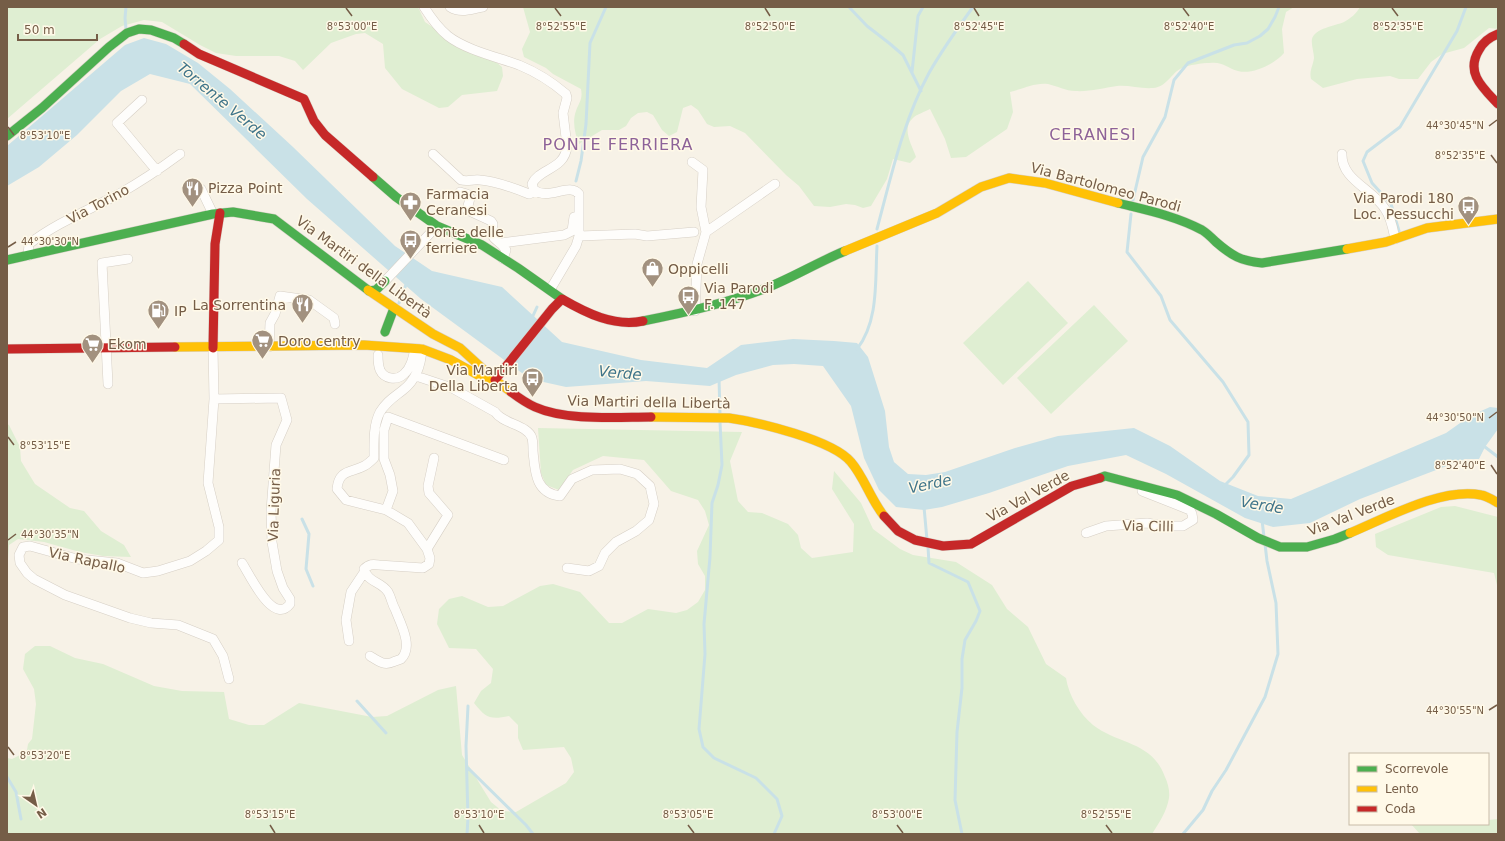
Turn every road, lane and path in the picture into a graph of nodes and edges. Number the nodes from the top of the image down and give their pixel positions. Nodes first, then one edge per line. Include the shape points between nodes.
1 (424, 7) edge
2 (450, 7) edge
3 (483, 7) edge
4 (1498, 34) edge
5 (142, 100) dead end
6 (1498, 104) edge
7 (7, 136) edge
8 (180, 154) dead end
9 (432, 154) dead end
10 (1342, 154) dead end
11 (692, 162) dead end
12 (157, 171) junction
13 (775, 184) dead end
14 (202, 189) dead end
15 (536, 191) junction
16 (460, 192) dead end
17 (579, 206) junction
18 (216, 214) junction
19 (1498, 219) edge
20 (437, 226) junction
21 (694, 232) dead end
22 (706, 232) junction
23 (579, 236) junction
24 (1395, 239) junction
25 (501, 243) junction
26 (28, 256) junction
27 (128, 259) dead end
28 (503, 259) junction
29 (7, 260) edge
30 (383, 284) junction
31 (550, 290) junction
32 (369, 291) junction
33 (562, 299) junction
34 (382, 300) junction
35 (394, 308) junction
36 (695, 311) junction
37 (335, 324) dead end
38 (384, 332) dead end
39 (269, 347) junction
40 (107, 348) junction
41 (213, 348) junction
42 (7, 349) edge
43 (419, 349) junction
44 (378, 354) dead end
45 (416, 376) junction
46 (495, 380) junction
47 (108, 384) dead end
48 (214, 398) junction
49 (434, 458) dead end
50 (504, 460) dead end
51 (1118, 480) junction
52 (1498, 503) edge
53 (386, 510) junction
54 (1086, 533) dead end
55 (978, 541) joint
56 (427, 549) junction
57 (242, 563) dead end
58 (567, 568) dead end
59 (365, 571) junction
60 (348, 641) dead end
61 (370, 656) dead end
62 (229, 679) dead end

1 - 15 street via 437,25 458,42 525,68 566,94 563,113 567,152 560,162 534,180 532,186
2 - 3 street via 464,11
4 - 6 main road via 1490,37 1475,55 1473,68 1479,83
5 - 12 street via 117,123
7 - 20 main road, Via Bartolomeo Parodi via 127,33 151,30 174,38 199,54 304,98 314,121 326,135 396,197
8 - 12 street, Via Torino
9 - 15 street via 461,180 481,180 528,194
10 - 24 street via 1343,165 1351,177 1385,209
11 - 22 street via 702,170 702,207
12 - 26 street, Via Torino via 121,193 43,233 29,244
13 - 22 street
14 - 18 street
15 - 17 street via 546,194 575,190
16 - 25 street via 470,198 467,210 493,224 492,237
17 - 23 street
17 - 25 street via 575,208 573,229 570,233
18 - 26 main road, Via Martiri della Libertà
18 - 32 main road, Via Martiri della Libertà via 233,212 274,219
18 - 41 main road
19 - 24 main road, Via Bartolomeo Parodi via 1427,228
20 - 28 main road, Via Bartolomeo Parodi via 482,245
20 - 30 street
21 - 23 street via 647,236
22 - 36 street via 697,264
23 - 31 street via 576,246
24 - 36 main road, Via Bartolomeo Parodi via 1262,264 1249,262 1229,253 1202,231 1178,219 1045,183 1009,178 981,187 937,213 830,257 766,288
25 - 28 street via 506,250
26 - 29 main road, Via Martiri della Libertà
27 - 40 street via 102,262
28 - 31 main road, Via Bartolomeo Parodi
30 - 32 main road via 376,290
30 - 34 main road via 380,293
31 - 33 main road, Via Bartolomeo Parodi
32 - 34 main road, Via Martiri della Libertà
33 - 36 main road, Via Bartolomeo Parodi via 584,312 620,322 638,322
33 - 46 main road
34 - 35 main road, Via Martiri della Libertà
35 - 38 main road
35 - 46 main road, Via Martiri della Libertà via 433,334 460,348
37 - 39 street via 334,318 309,300 280,296 270,323
39 - 41 main road
39 - 43 main road via 364,345
40 - 41 main road
40 - 42 main road
40 - 47 street
41 - 48 street, Via Rapallo
43 - 44 street via 409,369 403,376 395,379 386,377 380,371
43 - 45 street via 421,360
43 - 46 main road
45 - 53 street via 403,390 390,398 379,413 374,438 374,458 364,466 345,472 338,482 337,489 346,500
45 - 58 street via 452,388 495,412 499,418 527,431 532,438 535,472 541,487 551,495 560,496 572,479 592,470 620,469 637,474 650,486 654,504 649,520 616,542 605,553 600,566 588,571
46 - 55 main road, Via Martiri della Libertà via 524,402 554,413 575,416 729,418 750,420 782,429 832,448 848,459 884,516 897,530 911,539 926,544 957,546
48 - 57 street, Via Liguria via 281,398 287,420 276,445 271,511 272,542 277,571 290,604 282,610 270,605
48 - 62 street, Via Rapallo via 208,483 216,510 219,540 206,551 190,561 143,574 117,563 77,559 30,546 23,547 19,555 20,563 27,573 65,595 130,618 178,625 213,639 223,656
49 - 56 street via 429,493 448,516
50 - 53 street via 388,417 384,430 384,459 393,491
51 - 52 main road, Via Val Verde via 1177,495 1280,547 1307,548 1421,503 1453,494 1482,495
51 - 54 street, Via Cilli via 1190,510 1193,520 1183,526 1147,523 1106,526
51 - 55 main road, Via Val Verde via 1104,476 1072,486
53 - 56 street via 408,523
56 - 59 street via 429,564 423,568 374,564 369,565
59 - 60 street via 351,592 346,620
59 - 61 street via 368,577 388,592 407,643 401,659 388,664

